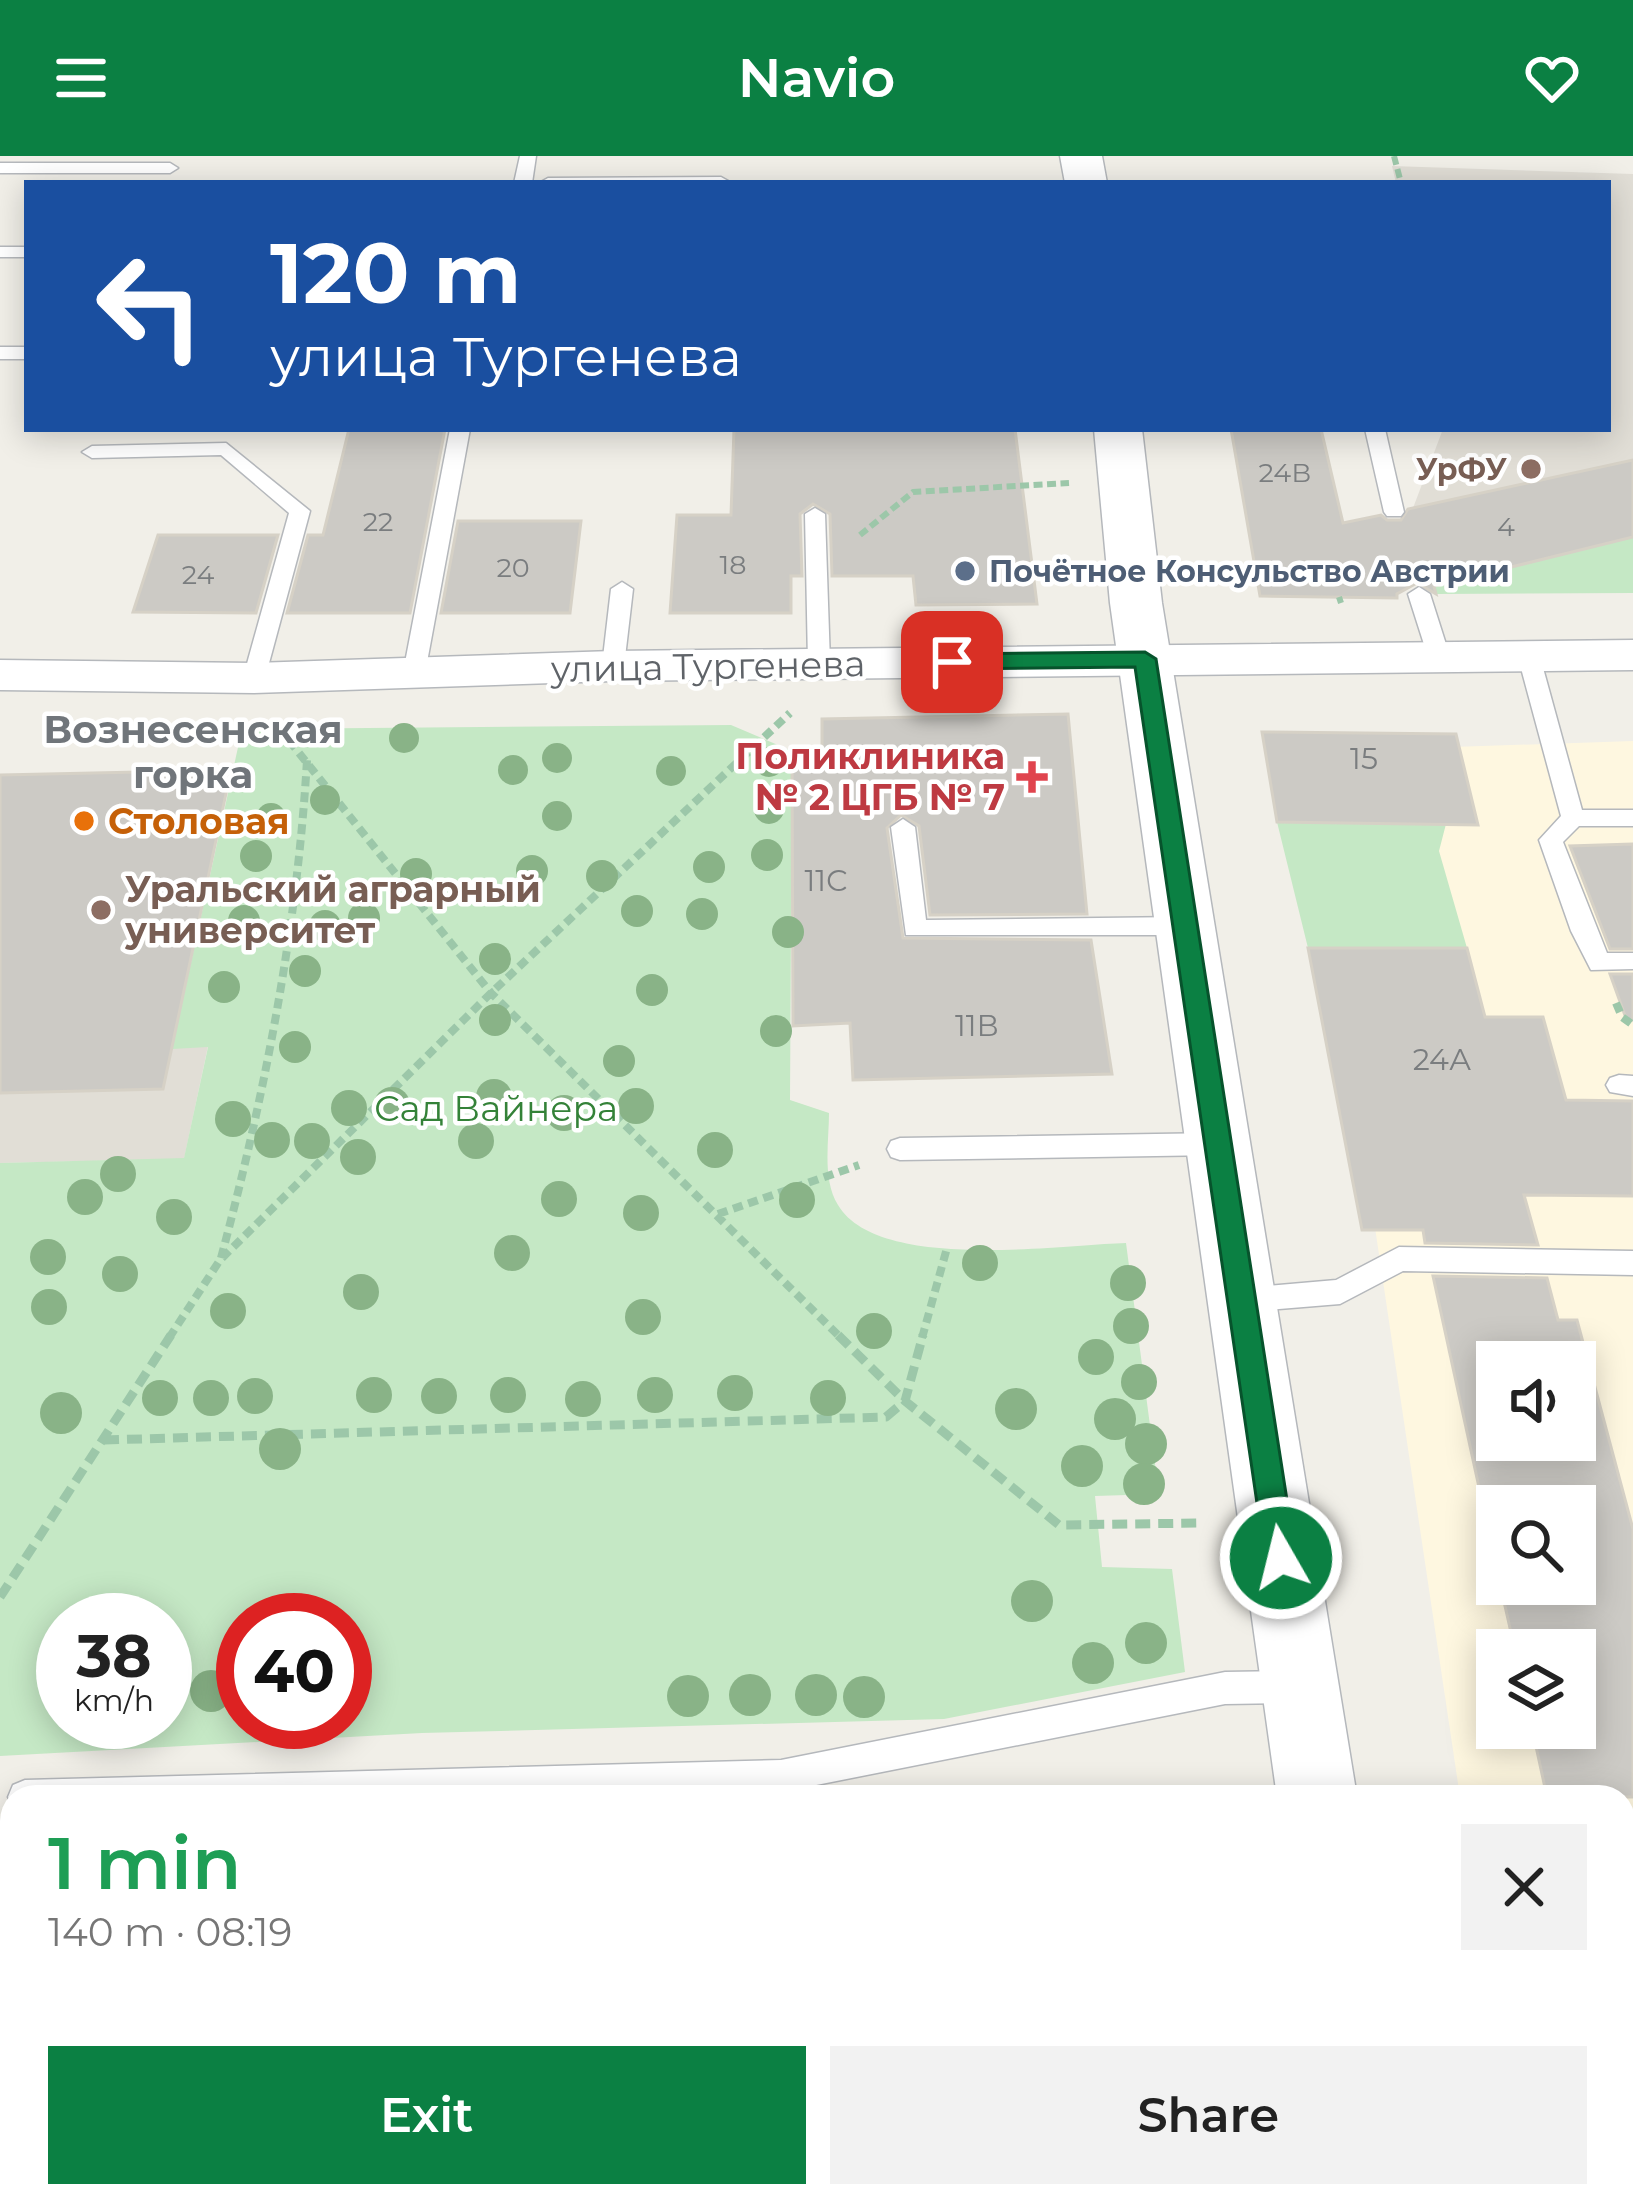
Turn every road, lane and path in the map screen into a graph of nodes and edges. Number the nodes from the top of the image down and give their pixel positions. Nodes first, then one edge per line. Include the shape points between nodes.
1 (0, 168) edge
2 (170, 169) edge
3 (459, 432) edge
4 (1118, 432) edge
5 (1376, 432) edge
6 (92, 452) dead end
7 (1083, 482) dead end
8 (1394, 512) dead end
9 (815, 514) dead end
10 (816, 568) junction
11 (622, 589) dead end
12 (1419, 594) dead end
13 (1633, 655) edge
14 (1529, 657) junction
15 (1145, 659) junction
16 (1440, 659) junction
17 (819, 663) junction
18 (613, 666) junction
19 (415, 673) junction
20 (0, 675) edge
21 (254, 678) junction
22 (796, 707) dead end
23 (290, 740) dead end
24 (307, 758) junction
25 (1573, 818) junction
26 (1633, 818) edge
27 (903, 827) dead end
28 (1183, 926) junction
29 (1630, 961) dead end
30 (491, 993) junction
31 (1218, 1144) junction
32 (900, 1149) joint
33 (718, 1214) junction
34 (947, 1248) dead end
35 (220, 1260) junction
36 (1631, 1268) edge
37 (1243, 1300) junction
38 (905, 1402) junction
39 (103, 1440) junction
40 (1205, 1523) dead end
41 (0, 1597) edge
42 (1300, 1687) junction
43 (782, 1776) junction
44 (458, 1785) edge
45 (758, 1785) edge
46 (1316, 1785) edge

1 - 2 lane
3 - 19 lane
4 - 15 street
5 - 8 lane
6 - 21 lane via 226,449 300,511
7 - 10 path via 913,492
9 - 10 lane
10 - 17 lane
11 - 18 lane
12 - 16 lane
13 - 14 street, улица Тургенева
14 - 16 street, улица Тургенева
14 - 25 lane
15 - 16 street, улица Тургенева
15 - 17 street, улица Тургенева
15 - 28 street
17 - 18 street, улица Тургенева
18 - 19 street, улица Тургенева
19 - 21 street, улица Тургенева
20 - 21 street, улица Тургенева
22 - 30 path
23 - 24 path
24 - 30 path
24 - 35 path via 305,824 260,1120
25 - 26 lane
25 - 29 lane via 1550,840 1583,931 1600,963
27 - 28 lane via 916,928
28 - 31 street
30 - 33 path
30 - 35 path
31 - 32 lane
31 - 37 street
32 - 33 path
33 - 38 path
34 - 38 path
35 - 39 path
36 - 37 lane via 1399,1258 1340,1292
37 - 42 street
38 - 39 path via 886,1417
38 - 40 path via 1059,1525
39 - 41 path
42 - 43 lane via 1225,1688
42 - 46 street
43 - 44 lane
43 - 45 lane

